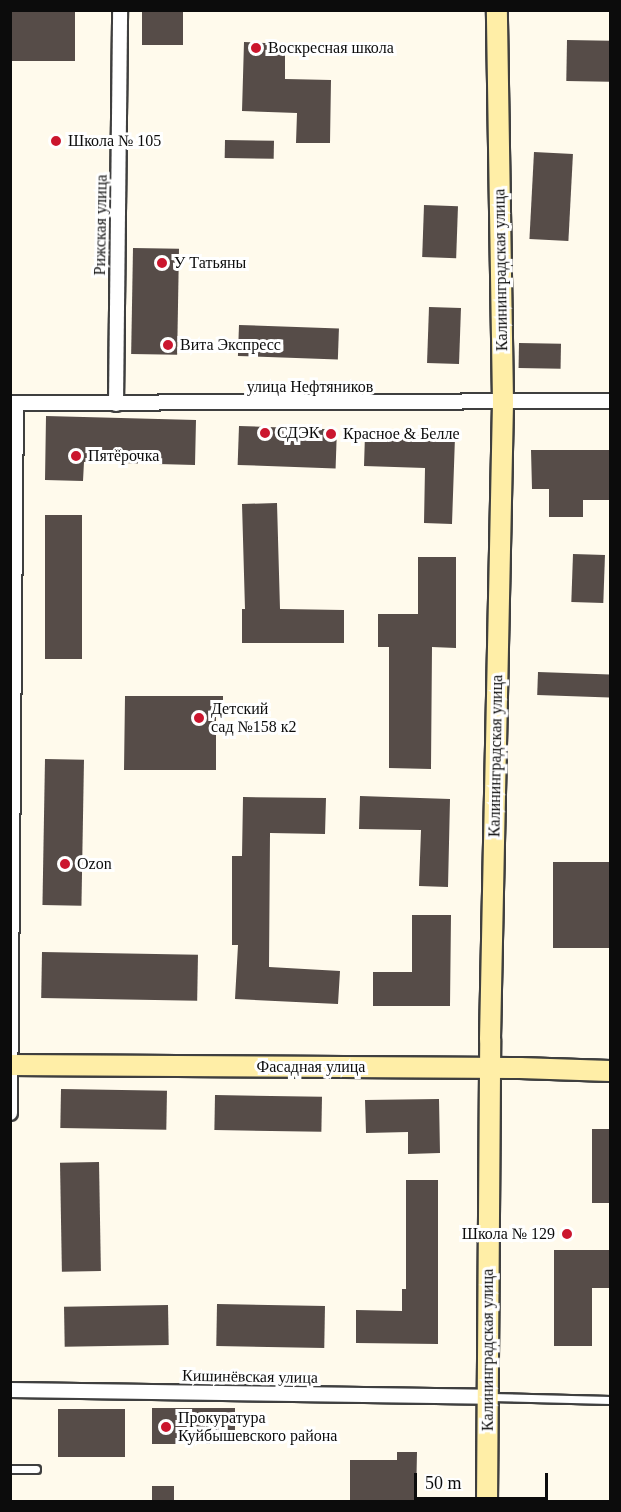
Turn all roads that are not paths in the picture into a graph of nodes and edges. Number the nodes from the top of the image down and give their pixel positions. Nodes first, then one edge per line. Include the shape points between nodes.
1 (120, 10) edge
2 (497, 10) edge
3 (610, 401) edge
4 (503, 402) junction
5 (13, 403) edge
6 (116, 404) junction
7 (11, 1065) edge
8 (490, 1068) junction
9 (610, 1071) edge
10 (10, 1113) edge
11 (10, 1390) edge
12 (488, 1397) junction
13 (610, 1400) edge
14 (10, 1469) edge
15 (36, 1469) dead end
16 (487, 1502) edge

1 - 6 street, Рижская улица
2 - 4 street, Калининградская улица
3 - 4 street, улица Нефтяников
4 - 6 street, улица Нефтяников
4 - 8 street, Калининградская улица
5 - 6 street, улица Нефтяников
5 - 7 street
7 - 8 street, Фасадная улица
7 - 10 street
8 - 9 street, Фасадная улица
8 - 12 street, Калининградская улица
11 - 12 street, Кишинёвская улица
12 - 13 lane
12 - 16 street, Калининградская улица
14 - 15 lane

